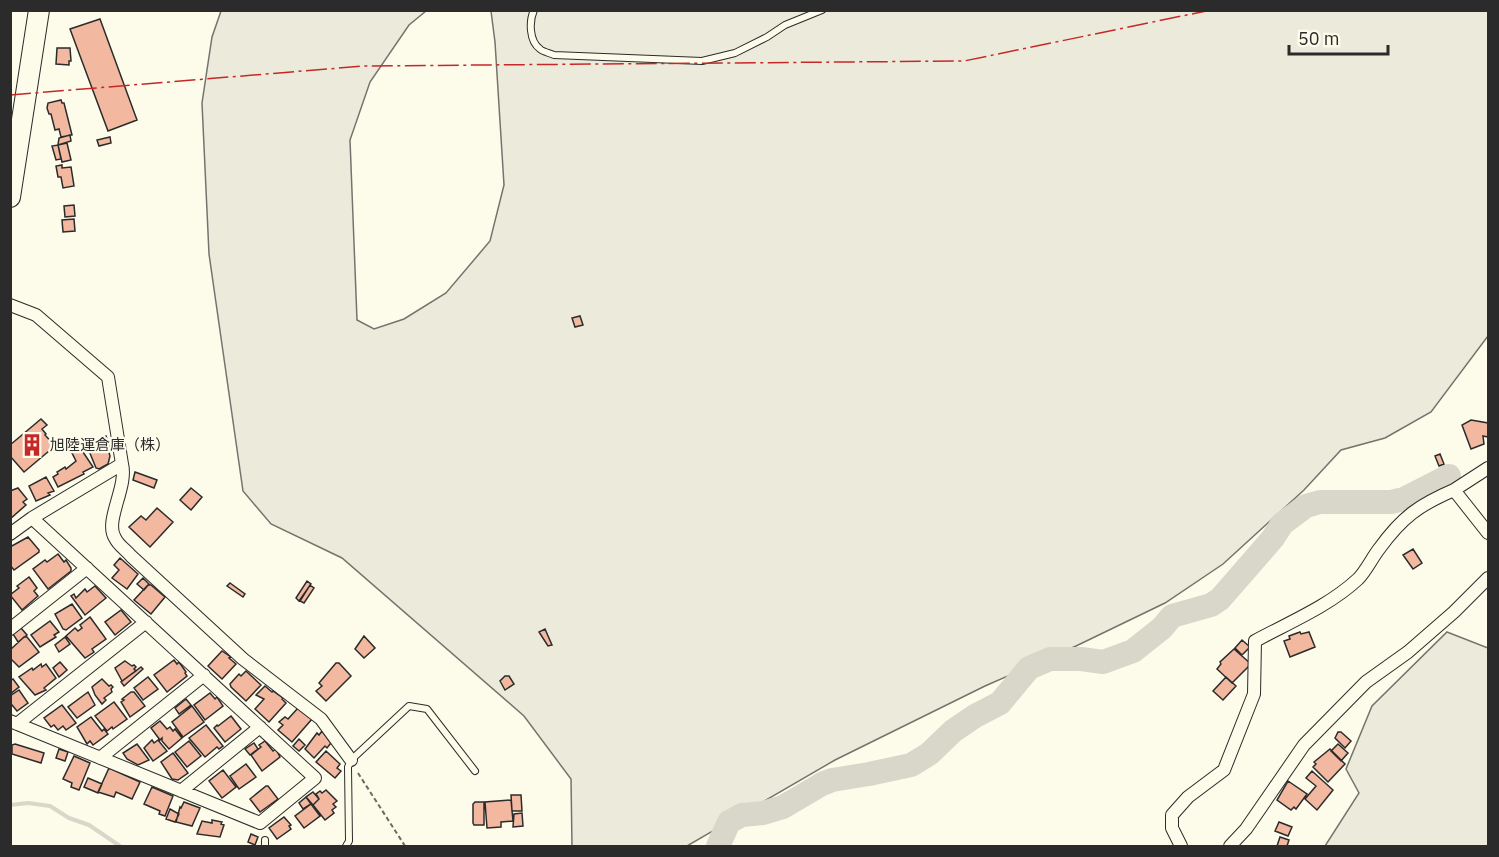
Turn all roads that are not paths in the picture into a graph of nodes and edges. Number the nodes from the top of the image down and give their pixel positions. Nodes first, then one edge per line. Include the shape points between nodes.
1 (39, 10) edge
2 (534, 10) edge
3 (822, 10) edge
4 (10, 197) edge
5 (10, 305) edge
6 (122, 464) junction
7 (1488, 468) edge
8 (1454, 490) junction
9 (32, 518) junction
10 (1488, 532) edge
11 (10, 534) edge
12 (87, 568) junction
13 (1488, 578) edge
14 (146, 622) junction
15 (10, 629) edge
16 (204, 675) junction
17 (14, 722) edge
18 (260, 727) junction
19 (100, 758) junction
20 (351, 760) junction
21 (475, 771) dead end
22 (181, 791) junction
23 (346, 846) edge
24 (1181, 846) edge
25 (1230, 846) edge

1 - 4 main road
2 - 3 lane via 530,19 532,35 538,48 554,55 702,61 735,53
5 - 6 street via 36,315 108,377
6 - 9 street
6 - 20 street via 124,474 111,525 114,537 243,659 321,719
7 - 8 street
8 - 10 street
8 - 24 street via 1428,501 1409,515 1359,578 1330,600 1255,641 1254,694 1224,770 1172,815 1172,828
9 - 11 street
9 - 12 street
12 - 14 street
12 - 15 street
13 - 25 street via 1416,646 1366,682 1304,746 1246,830
14 - 16 street
14 - 17 street
16 - 18 street
16 - 19 street
17 - 19 street
18 - 22 street
18 - 22 street via 315,778 260,823
19 - 22 street
20 - 21 lane via 409,706 427,709
20 - 23 lane

